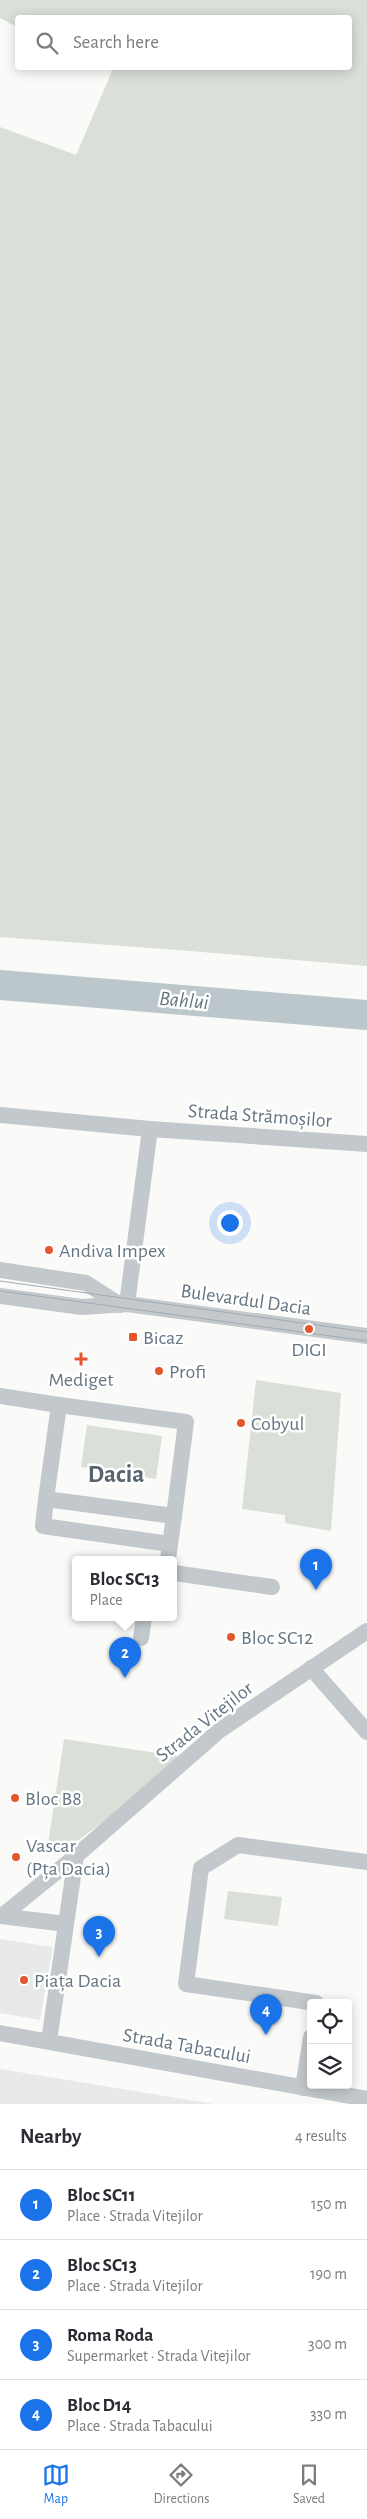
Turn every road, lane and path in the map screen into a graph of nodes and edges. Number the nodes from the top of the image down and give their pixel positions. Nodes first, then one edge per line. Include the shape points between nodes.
1 (0, 1115) edge
2 (150, 1129) junction
3 (367, 1144) edge
4 (0, 1270) edge
5 (0, 1296) edge
6 (124, 1305) junction
7 (367, 1336) edge
8 (0, 1396) edge
9 (59, 1405) junction
10 (46, 1499) junction
11 (174, 1516) junction
12 (169, 1552) edge
13 (177, 1574) edge
14 (272, 1586) dead end
15 (143, 1621) edge
16 (367, 1631) edge
17 (140, 1638) dead end
18 (311, 1668) junction
19 (367, 1732) edge
20 (76, 1856) junction
21 (367, 1862) edge
22 (1, 1916) edge
23 (66, 1924) junction
24 (307, 2002) edge
25 (0, 2033) edge
26 (49, 2041) junction
27 (310, 2044) edge
28 (304, 2088) junction
29 (367, 2099) edge

1 - 2 street, Strada Strămoșilor
2 - 3 street, Strada Strămoșilor
2 - 6 street
4 - 6 street, Bulevardul Dacia via 86,1283
5 - 6 street, Bulevardul Dacia via 82,1307
6 - 7 street, Bulevardul Dacia
8 - 9 street
9 - 10 street
9 - 11 street via 186,1422
10 - 11 street
10 - 12 street via 43,1526
11 - 12 street
13 - 14 street
15 - 17 street
16 - 18 street, Strada Vitejilor
18 - 19 street
18 - 20 street, Strada Vitejilor via 220,1730
20 - 22 street, Strada Vitejilor
20 - 23 street
21 - 24 street via 238,1845 201,1868 186,1984
22 - 23 street, Strada Vitejilor
23 - 26 street
25 - 26 street, Strada Tabacului
26 - 28 street, Strada Tabacului
27 - 28 street
28 - 29 street, Strada Tabacului

